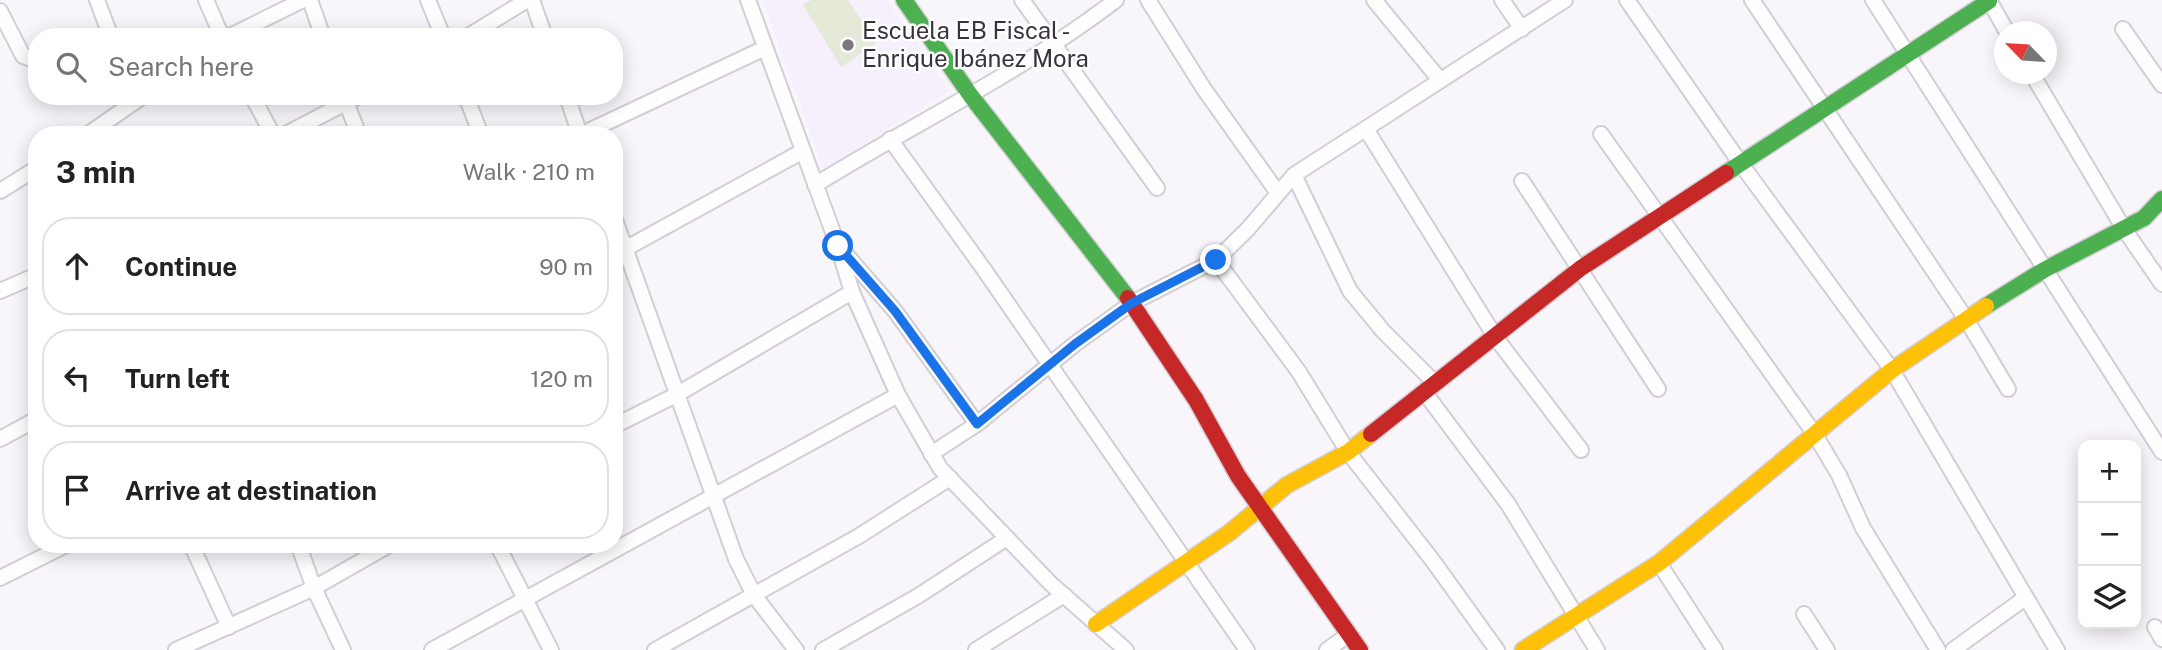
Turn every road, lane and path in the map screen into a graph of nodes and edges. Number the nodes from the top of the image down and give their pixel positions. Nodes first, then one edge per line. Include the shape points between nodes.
1 (97, 0) edge
2 (206, 0) edge
3 (303, 0) edge
4 (310, 0) edge
5 (428, 0) edge
6 (530, 0) edge
7 (748, 0) edge
8 (904, 0) edge
9 (1022, 0) edge
10 (1116, 0) edge
11 (1148, 0) edge
12 (1374, 0) edge
13 (1502, 0) edge
14 (1565, 0) edge
15 (1627, 0) edge
16 (1752, 0) edge
17 (1873, 0) edge
18 (1989, 0) edge
19 (0, 11) edge
20 (2001, 21) edge
21 (108, 28) edge
22 (218, 28) edge
23 (246, 28) edge
24 (320, 28) edge
25 (439, 28) edge
26 (482, 28) edge
27 (541, 28) edge
28 (1522, 29) junction
29 (2123, 29) dead end
30 (1054, 44) junction
31 (765, 48) junction
32 (1908, 53) junction
33 (28, 58) edge
34 (1440, 80) junction
35 (2038, 84) edge
36 (2162, 85) edge
37 (971, 96) junction
38 (130, 105) edge
39 (258, 105) edge
40 (338, 105) edge
41 (352, 105) edge
42 (469, 105) edge
43 (570, 105) edge
44 (1826, 110) junction
45 (100, 126) edge
46 (268, 126) edge
47 (300, 126) edge
48 (357, 126) edge
49 (478, 126) edge
50 (577, 126) edge
51 (599, 126) edge
52 (1366, 129) junction
53 (1601, 134) dead end
54 (890, 139) junction
55 (803, 151) junction
56 (1741, 164) junction
57 (28, 174) edge
58 (1294, 175) junction
59 (1522, 181) dead end
60 (815, 186) junction
61 (1157, 188) dead end
62 (0, 191) edge
63 (1278, 193) junction
64 (2162, 199) edge
65 (1662, 217) junction
66 (2124, 229) junction
67 (838, 246) junction
68 (623, 251) edge
69 (623, 257) edge
70 (1216, 260) junction
71 (1581, 268) junction
72 (2044, 270) junction
73 (28, 279) edge
74 (2162, 284) edge
75 (0, 291) edge
76 (852, 292) junction
77 (1132, 303) junction
78 (1966, 318) junction
79 (1496, 338) junction
80 (1050, 364) junction
81 (1892, 370) junction
82 (1430, 388) junction
83 (1658, 389) dead end
84 (2008, 389) dead end
85 (676, 395) junction
86 (898, 395) junction
87 (623, 422) edge
88 (28, 424) edge
89 (977, 424) junction
90 (1814, 433) junction
91 (0, 439) edge
92 (1581, 450) dead end
93 (1348, 452) junction
94 (2162, 452) edge
95 (932, 454) junction
96 (950, 478) junction
97 (713, 498) junction
98 (1261, 510) junction
99 (1007, 538) junction
100 (623, 547) edge
101 (50, 553) edge
102 (195, 553) edge
103 (301, 553) edge
104 (375, 553) edge
105 (501, 553) edge
106 (612, 553) edge
107 (1188, 562) junction
108 (1659, 563) junction
109 (0, 578) edge
110 (314, 588) junction
111 (754, 595) junction
112 (1063, 595) junction
113 (2025, 598) junction
114 (524, 601) junction
115 (1804, 614) dead end
116 (1574, 615) junction
117 (1096, 624) junction
118 (229, 627) junction
119 (1349, 635) junction
120 (176, 650) edge
121 (343, 650) edge
122 (432, 650) edge
123 (551, 650) edge
124 (655, 650) edge
125 (796, 650) edge
126 (823, 650) edge
127 (976, 650) edge
128 (1126, 650) edge
129 (1247, 650) edge
130 (1327, 650) edge
131 (1360, 650) edge
132 (1497, 650) edge
133 (1523, 650) edge
134 (1597, 650) edge
135 (1715, 650) edge
136 (1827, 650) edge
137 (1938, 650) edge
138 (1952, 650) edge
139 (2057, 650) edge

1 - 21 street
2 - 22 street
3 - 23 street
4 - 24 street
5 - 25 street
6 - 26 street
6 - 27 street
7 - 31 street
8 - 37 street
9 - 30 street
10 - 30 street
11 - 63 street
12 - 34 street
13 - 28 street
14 - 28 street
15 - 56 street
16 - 44 street
17 - 32 street
18 - 20 street
18 - 32 street
19 - 33 street
28 - 34 street
29 - 36 street
30 - 37 street
30 - 61 street
31 - 51 street
31 - 55 street
32 - 44 street
32 - 72 street
34 - 52 street
35 - 66 street
37 - 54 street
37 - 77 street
38 - 45 street
39 - 46 street
40 - 47 street
41 - 48 street
42 - 49 street
43 - 50 street
44 - 56 street
44 - 78 street
52 - 58 street
52 - 79 street
53 - 65 street
54 - 60 street
54 - 80 street
55 - 60 street
55 - 68 street
56 - 65 street
56 - 81 street
57 - 62 street
58 - 63 street
58 - 82 street via 1350,291
59 - 71 street
60 - 67 street
63 - 70 street
64 - 66 street via 2152,212
65 - 71 street
65 - 90 street
66 - 72 street
66 - 74 street
67 - 76 street
67 - 89 street via 895,311
69 - 85 street
70 - 77 street
70 - 93 street via 1299,372
71 - 79 street
71 - 83 street
72 - 78 street
72 - 94 street
73 - 75 street
76 - 85 street
76 - 86 street
77 - 80 street
77 - 98 street
78 - 81 street
78 - 84 street
79 - 82 street
79 - 92 street
80 - 89 street
80 - 107 street
81 - 90 street
81 - 113 street
82 - 93 street
82 - 116 street via 1508,504
85 - 87 street
85 - 97 street
86 - 95 street
86 - 97 street
88 - 91 street
89 - 95 street
90 - 108 street
90 - 137 street via 1863,527
93 - 98 street via 1287,485
93 - 132 street
95 - 96 street
96 - 99 street
96 - 111 street
97 - 100 street
97 - 111 street
98 - 107 street
98 - 119 street
99 - 112 street
99 - 126 street
101 - 109 street
102 - 118 street
103 - 110 street
104 - 110 street
105 - 114 street
106 - 114 street
107 - 117 street
107 - 129 street
108 - 116 street
108 - 135 street
110 - 118 street
110 - 121 street
111 - 124 street
111 - 125 street
112 - 117 street
112 - 127 street
113 - 138 street
113 - 139 street
114 - 122 street
114 - 123 street
115 - 136 street
116 - 133 street
116 - 134 street
117 - 128 street
118 - 120 street
119 - 130 street
119 - 131 street

